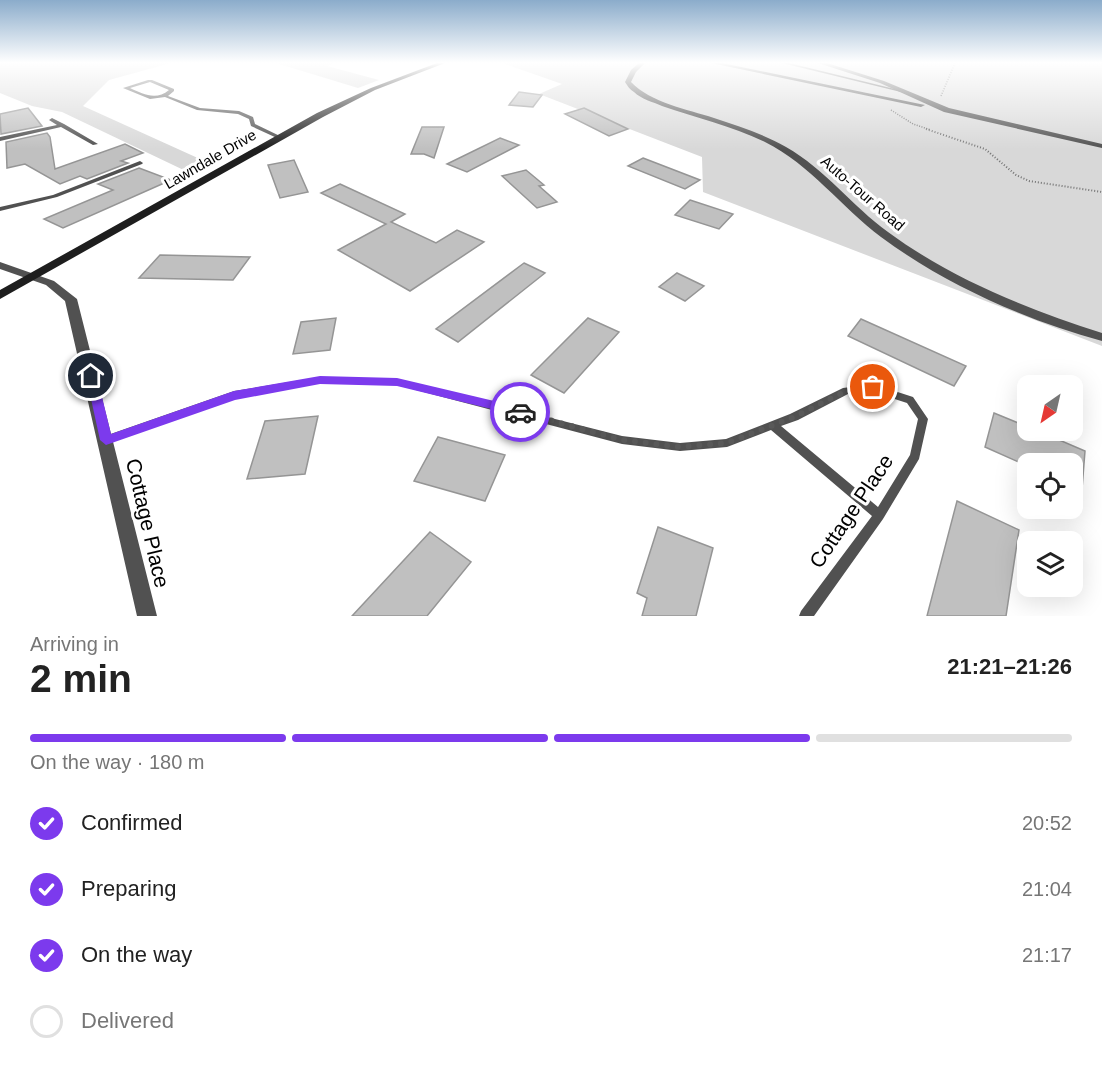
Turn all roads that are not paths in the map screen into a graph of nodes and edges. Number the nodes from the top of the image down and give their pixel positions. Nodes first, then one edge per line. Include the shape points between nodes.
1 (134, 92) edge
2 (170, 92) edge
3 (368, 92) edge
4 (637, 92) edge
5 (859, 92) edge
6 (906, 92) edge
7 (165, 96) junction
8 (960, 113) junction
9 (52, 120) dead end
10 (62, 125) junction
11 (279, 137) junction
12 (0, 139) edge
13 (95, 144) dead end
14 (1102, 146) edge
15 (140, 163) dead end
16 (0, 209) edge
17 (0, 265) edge
18 (34, 277) junction
19 (0, 295) edge
20 (1102, 337) edge
21 (772, 425) junction
22 (106, 440) junction
23 (879, 515) junction
24 (147, 616) edge
25 (806, 616) edge

1 - 7 lane via 150,98
2 - 7 lane
3 - 11 main road, Lawndale Drive
4 - 20 street, Auto-Tour Road via 767,139 808,166 885,235 918,256 992,295
5 - 8 street
6 - 8 street
7 - 11 lane via 199,109 239,113 251,118 253,125
8 - 14 street
9 - 10 lane
10 - 12 lane
10 - 13 lane
11 - 18 main road, Lawndale Drive
15 - 16 lane via 55,196
17 - 18 street, Cottage Place
18 - 19 main road, Lawndale Drive
18 - 22 street, Cottage Place via 59,287 72,298
21 - 22 lane, Cottage Place via 727,443 680,447 622,440 397,382 320,380 234,395
21 - 23 lane
21 - 23 lane, Cottage Place via 846,391 873,387 910,400 923,419 915,456
22 - 24 street, Cottage Place
23 - 25 lane, Cottage Place

